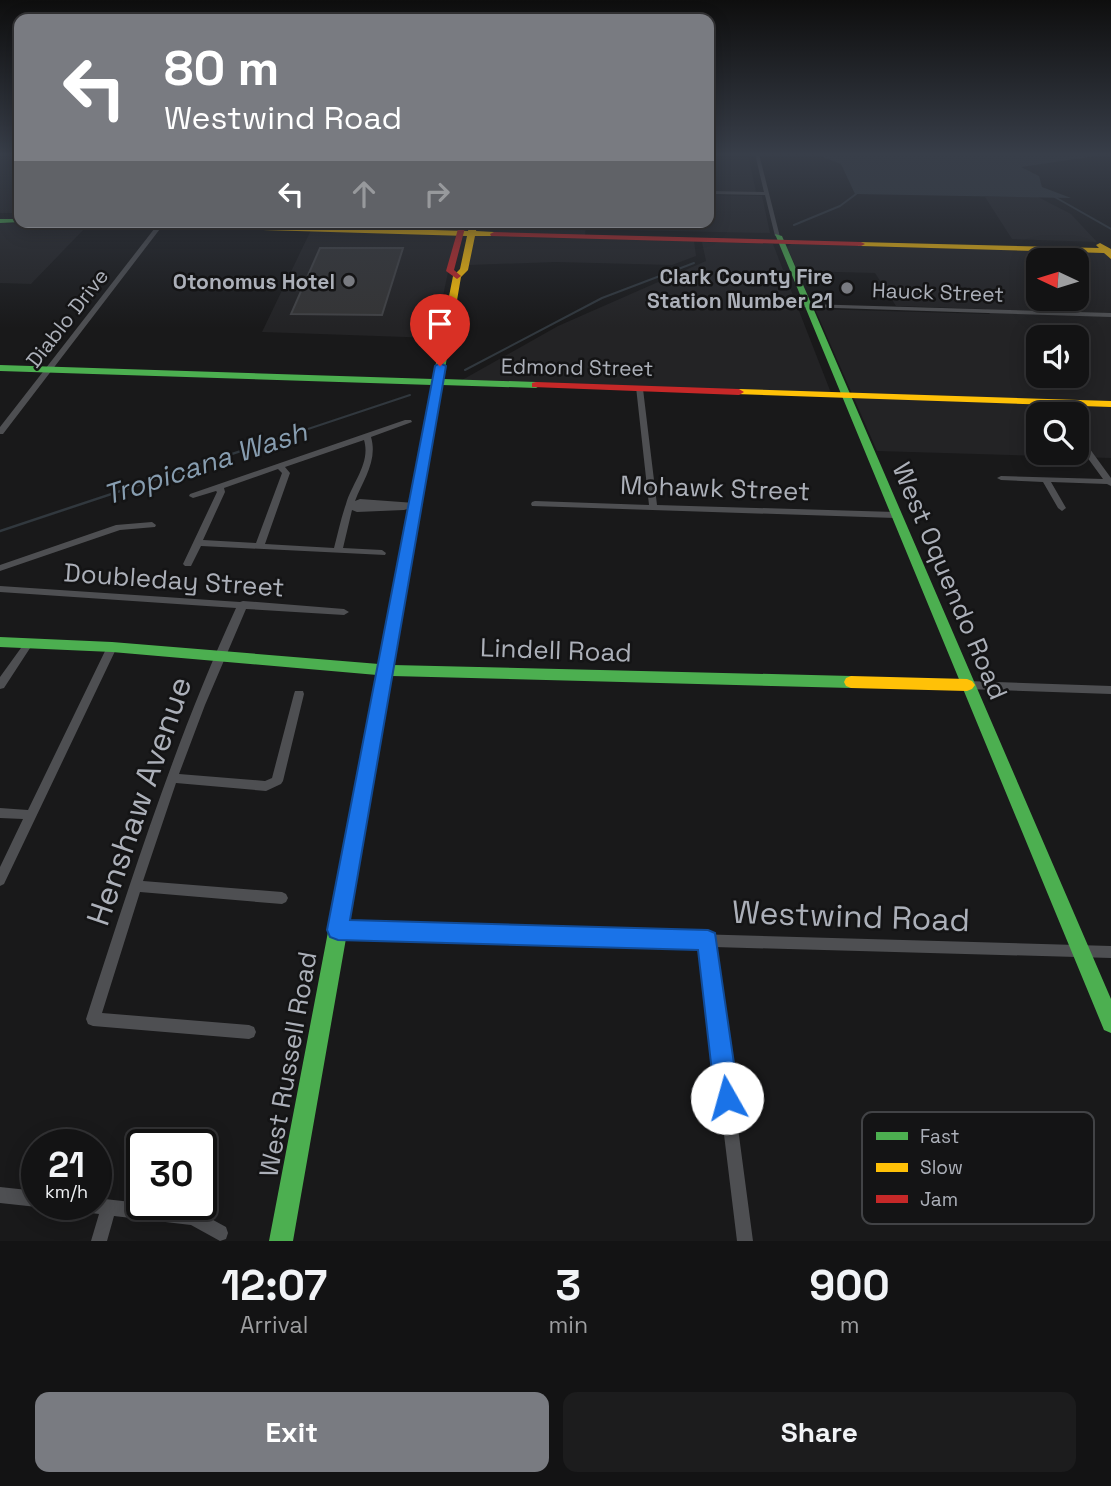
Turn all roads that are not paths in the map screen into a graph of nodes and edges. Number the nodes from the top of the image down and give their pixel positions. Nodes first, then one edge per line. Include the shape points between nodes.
1 (772, 212) edge
2 (158, 228) edge
3 (466, 228) edge
4 (708, 234) junction
5 (681, 239) junction
6 (779, 239) junction
7 (1108, 249) edge
8 (807, 306) junction
9 (1111, 315) edge
10 (0, 368) edge
11 (49, 370) junction
12 (437, 384) junction
13 (639, 389) junction
14 (844, 396) junction
15 (1051, 402) edge
16 (1089, 403) edge
17 (1111, 404) edge
18 (408, 422) dead end
19 (0, 432) edge
20 (367, 437) junction
21 (1089, 454) edge
22 (280, 467) junction
23 (1001, 478) dead end
24 (1046, 480) junction
25 (1110, 483) edge
26 (219, 487) junction
27 (193, 496) dead end
28 (535, 504) dead end
29 (349, 506) junction
30 (415, 506) junction
31 (653, 507) junction
32 (1062, 508) dead end
33 (895, 514) junction
34 (152, 525) dead end
35 (200, 542) junction
36 (260, 545) junction
37 (338, 549) junction
38 (382, 553) dead end
39 (188, 564) dead end
40 (0, 568) edge
41 (0, 589) edge
42 (243, 604) junction
43 (344, 612) dead end
44 (0, 642) edge
45 (29, 643) junction
46 (112, 647) junction
47 (218, 656) junction
48 (385, 670) junction
49 (0, 685) edge
50 (967, 685) junction
51 (1111, 690) edge
52 (299, 694) dead end
53 (174, 778) junction
54 (0, 813) edge
55 (31, 815) junction
56 (0, 880) edge
57 (136, 886) junction
58 (282, 898) dead end
59 (338, 930) junction
60 (708, 940) junction
61 (1081, 951) junction
62 (1111, 952) edge
63 (1111, 1023) edge
64 (249, 1032) dead end
65 (0, 1195) edge
66 (21, 1197) edge
67 (112, 1207) edge
68 (105, 1220) edge
69 (220, 1233) dead end
70 (99, 1241) edge
71 (281, 1241) edge
72 (745, 1241) edge

1 - 6 street, West Oquendo Road
2 - 11 street, Diablo Drive
3 - 4 main road
3 - 5 main road
3 - 12 main road, West Russell Road via 450,271 457,276
4 - 5 main road
4 - 6 main road
5 - 6 main road
6 - 7 main road
6 - 8 main road, West Oquendo Road
8 - 9 street, Hauck Street
8 - 14 main road, West Oquendo Road
10 - 11 main road, Edmond Street
11 - 12 main road, Edmond Street
11 - 19 street, Diablo Drive
12 - 13 main road, Edmond Street
12 - 30 main road, West Russell Road
13 - 14 main road, Edmond Street
13 - 31 street
14 - 15 main road, Edmond Street
14 - 33 main road, West Oquendo Road
16 - 17 main road, Edmond Street
18 - 20 street
20 - 22 street
20 - 29 street via 371,445 367,463
21 - 25 street
22 - 26 street
22 - 36 street via 286,473
23 - 24 street
24 - 25 street
24 - 32 street
26 - 27 street
26 - 35 street via 221,492
28 - 31 street, Mohawk Street
29 - 30 street
29 - 37 street
30 - 48 main road, West Russell Road
31 - 33 street, Mohawk Street
33 - 50 main road, West Oquendo Road
34 - 40 street via 118,527
35 - 36 street
35 - 39 street
36 - 37 street
37 - 38 street
41 - 42 street, Doubleday Street
42 - 43 street, Doubleday Street
42 - 47 street, Henshaw Avenue
44 - 45 main road, Lindell Road
45 - 46 main road, Lindell Road
45 - 49 street
46 - 47 main road, Lindell Road
46 - 55 street
47 - 48 main road, Lindell Road
47 - 53 street, Henshaw Avenue
48 - 50 main road, Lindell Road
48 - 59 main road, West Russell Road
50 - 51 street, Lindell Road
50 - 61 main road, West Oquendo Road
52 - 53 street via 277,781 267,786
53 - 57 street, Henshaw Avenue
54 - 55 street
55 - 56 street
57 - 58 street
57 - 64 street, Henshaw Avenue via 93,1019
59 - 60 street, Westwind Road
59 - 71 main road, West Russell Road
60 - 61 street, Westwind Road
60 - 72 street
61 - 62 street, Westwind Road
61 - 63 main road, West Oquendo Road
65 - 66 street
67 - 69 street via 193,1217
68 - 70 street

